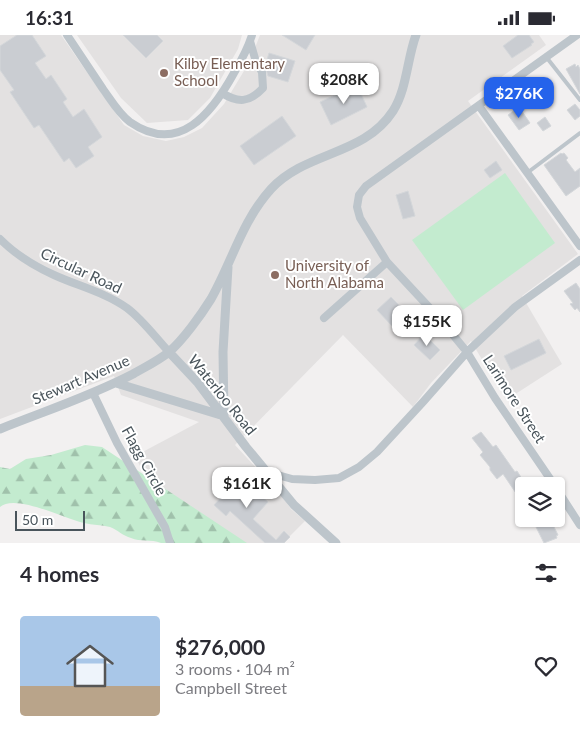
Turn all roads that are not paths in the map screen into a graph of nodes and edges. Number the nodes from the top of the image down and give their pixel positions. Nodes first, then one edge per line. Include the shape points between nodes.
1 (67, 35) edge
2 (416, 35) edge
3 (577, 35) edge
4 (251, 38) edge
5 (547, 58) junction
6 (222, 93) junction
7 (580, 100) edge
8 (479, 106) junction
9 (580, 133) edge
10 (527, 173) junction
11 (0, 239) edge
12 (580, 246) edge
13 (580, 260) edge
14 (388, 262) junction
15 (228, 264) junction
16 (324, 318) dead end
17 (467, 351) junction
18 (169, 352) junction
19 (116, 383) junction
20 (93, 393) junction
21 (224, 416) junction
22 (0, 429) edge
23 (267, 472) junction
24 (549, 477) edge
25 (565, 500) edge
26 (578, 519) edge
27 (170, 543) edge
28 (336, 543) edge

1 - 6 street via 114,105 128,121 148,132 171,134 193,126 210,111
2 - 15 street, Stewart Avenue via 394,110 380,128 362,141 310,161 272,188 251,215
3 - 5 street
4 - 6 street
4 - 6 street via 256,62 262,72 262,88 255,97 243,101
5 - 7 lane
5 - 8 street
8 - 10 street
8 - 14 street, Larimore Street via 366,186 359,195 360,218
9 - 10 lane
10 - 12 street
11 - 18 street, Circular Road via 24,259 127,309
13 - 17 street via 515,307
14 - 16 street
14 - 17 street, Larimore Street
15 - 18 street, Stewart Avenue via 200,316
15 - 21 street via 223,352
17 - 23 street via 377,452 359,467 339,478 315,480 292,479
17 - 24 street, Larimore Street
18 - 19 street, Stewart Avenue
18 - 21 street, Waterloo Road
19 - 20 street, Stewart Avenue
19 - 21 street
20 - 22 street, Stewart Avenue
20 - 27 street, Flagg Circle via 165,527
21 - 23 street, Waterloo Road
23 - 28 street, Waterloo Road via 294,505
25 - 26 street, Larimore Street

